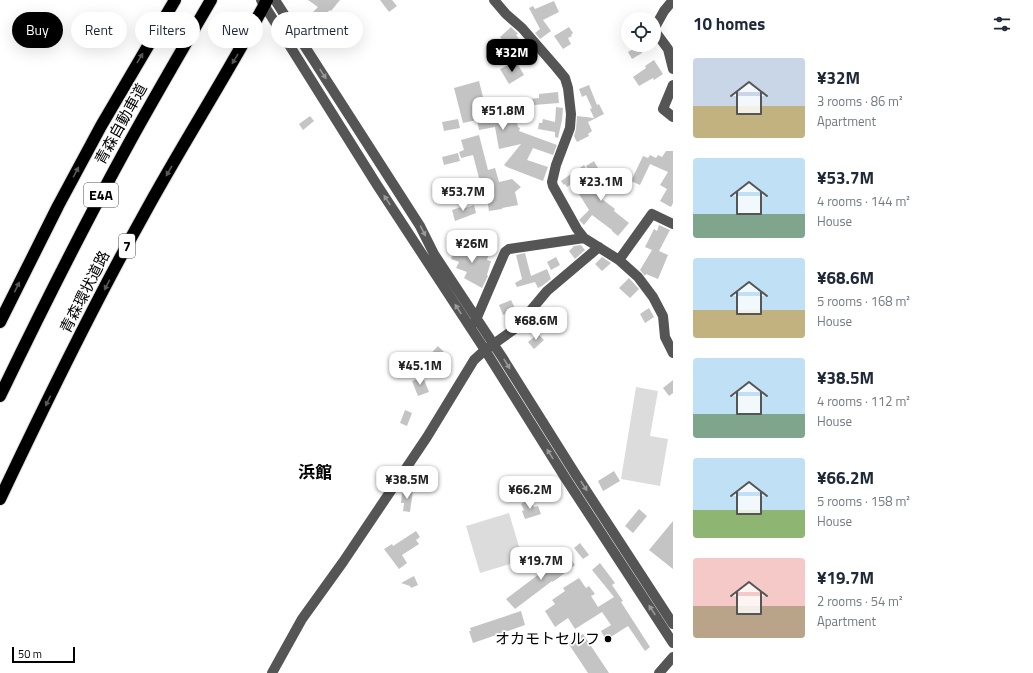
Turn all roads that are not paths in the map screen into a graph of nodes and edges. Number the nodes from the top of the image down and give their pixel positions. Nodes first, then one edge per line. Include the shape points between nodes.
1 (175, 0) edge
2 (211, 0) edge
3 (494, 0) edge
4 (673, 0) edge
5 (267, 1) edge
6 (661, 16) edge
7 (661, 39) edge
8 (673, 69) edge
9 (673, 85) edge
10 (673, 117) edge
11 (673, 222) edge
12 (584, 238) junction
13 (599, 247) junction
14 (619, 260) junction
15 (477, 319) junction
16 (0, 322) edge
17 (471, 329) junction
18 (489, 347) junction
19 (673, 353) edge
20 (0, 396) edge
21 (0, 499) edge
22 (673, 624) edge
23 (673, 643) edge
24 (673, 657) edge
25 (272, 673) edge
26 (659, 673) edge

16 -> 1 highway via 101,126
2 - 20 highway, 青森自動車道 / E4A via 96,204
3 - 12 street via 565,78 571,101 570,128 552,182
4 - 6 street
5 -> 15 street via 420,226 434,254
17 -> 5 street via 377,185
5 -> 21 highway, 青森環状道路 / 7 via 142,218
7 - 8 street via 668,49
9 - 10 street via 663,109
11 - 14 street via 652,214
12 - 13 street
12 - 15 street via 509,249 505,252
13 - 14 street
13 - 18 street via 547,291 516,328
14 - 19 street via 638,277 653,297 663,316 665,337
15 - 17 street
15 - 18 street
17 - 18 street
18 -> 22 street
23 -> 18 street via 566,479
18 - 25 street via 474,360 427,438 302,619
24 - 26 street

